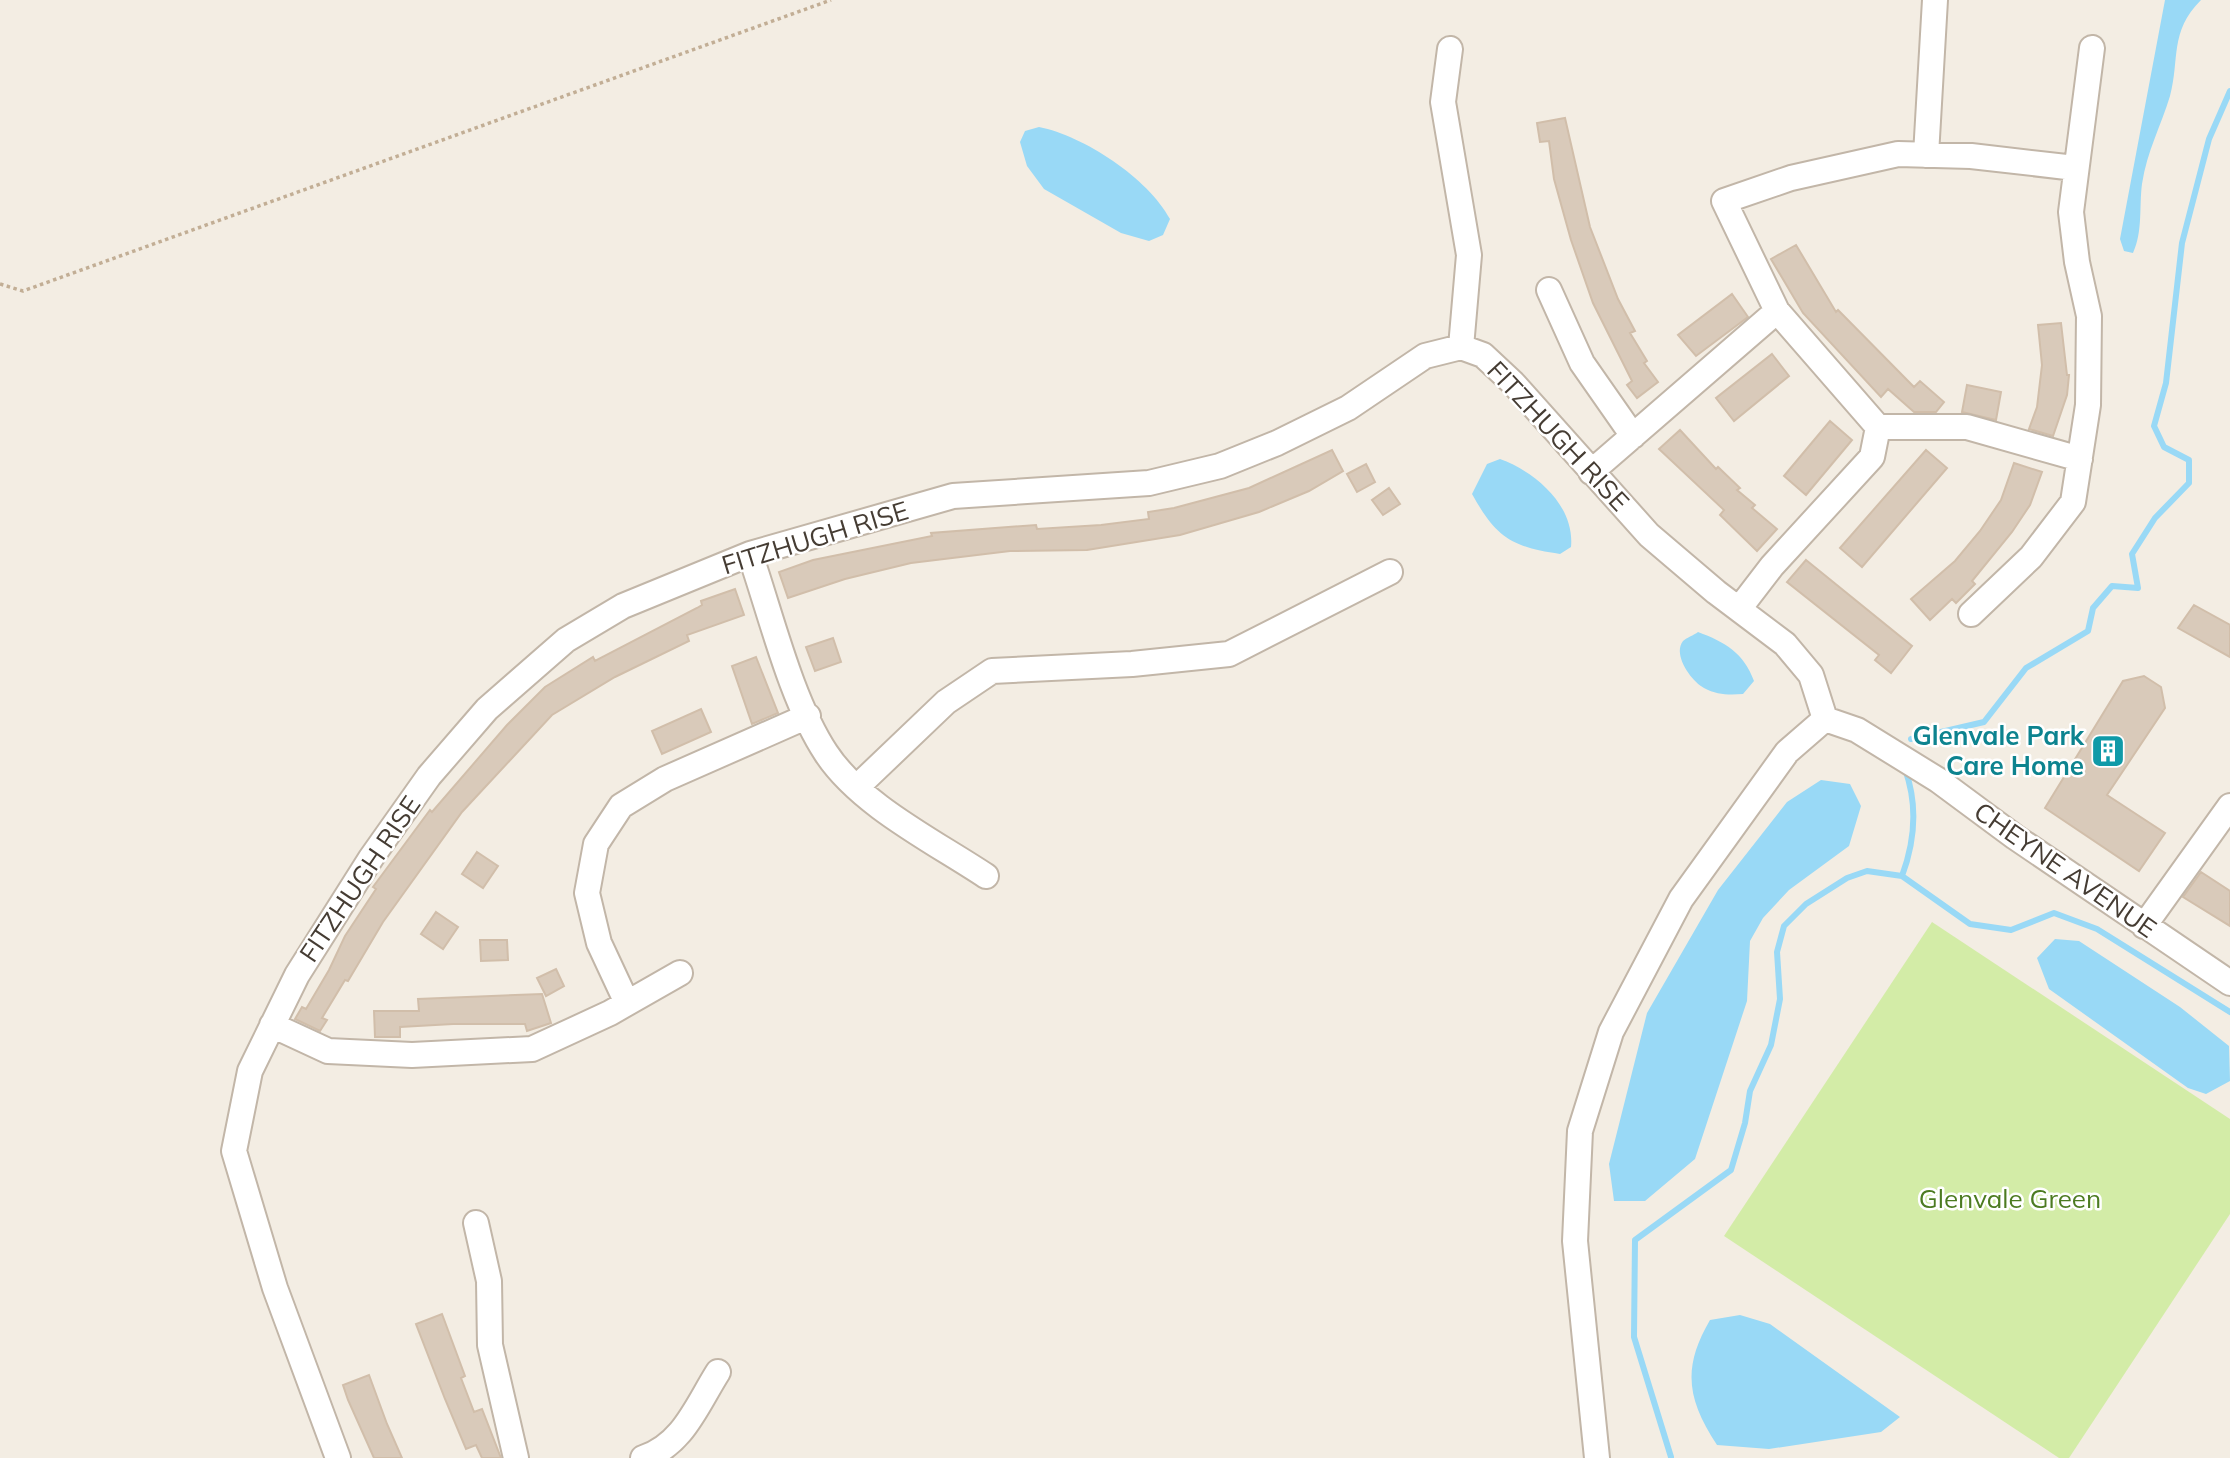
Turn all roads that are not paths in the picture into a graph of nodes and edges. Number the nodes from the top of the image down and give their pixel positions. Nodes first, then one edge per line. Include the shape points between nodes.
1 (1935, 0) edge
2 (2092, 48) dead end
3 (1450, 50) dead end
4 (1926, 155) junction
5 (2075, 168) junction
6 (1549, 290) dead end
7 (1777, 311) junction
8 (1461, 347) junction
9 (1878, 427) junction
10 (1633, 436) junction
11 (2080, 459) junction
12 (1591, 472) junction
13 (750, 554) junction
14 (1390, 572) dead end
15 (1739, 609) junction
16 (1971, 614) dead end
17 (808, 716) junction
18 (1825, 719) junction
19 (857, 787) junction
20 (2230, 806) edge
21 (2222, 837) edge
22 (986, 876) dead end
23 (2144, 926) junction
24 (680, 974) dead end
25 (2230, 983) edge
26 (627, 1003) junction
27 (272, 1025) junction
28 (476, 1223) dead end
29 (719, 1371) dead end
30 (338, 1458) edge
31 (516, 1458) edge
32 (643, 1458) edge
33 (1597, 1458) edge

1 - 4 street
2 - 5 street
3 - 8 street via 1443,102 1469,255
4 - 5 street
4 - 7 street via 1898,155 1791,178 1724,201
5 - 11 street via 2071,212 2089,316 2088,405
6 - 10 street via 1582,363
7 - 9 street
7 - 10 street
8 - 12 street, FITZHUGH RISE via 1483,355 1513,383
8 - 13 street, FITZHUGH RISE via 1425,356 1348,408 1220,466 1149,483 953,496
9 - 11 street via 1967,428
9 - 15 street via 1872,457
10 - 12 street
11 - 16 street via 2073,502 2031,557
12 - 15 street, FITZHUGH RISE via 1649,536
13 - 17 street
13 - 27 street, FITZHUGH RISE via 623,606 566,640 487,709 429,776 371,858 297,975
14 - 19 street via 1230,654 992,671 946,702
15 - 18 street, FITZHUGH RISE via 1785,644 1811,675
17 - 19 street via 827,754
17 - 26 street via 665,779 621,806 596,844 587,893 599,943
18 - 23 street, CHEYNE AVENUE via 1857,730 1917,766
18 - 33 street via 1787,752 1681,899 1611,1032 1580,1131 1575,1241
19 - 22 street
20 - 21 street
21 - 23 street
23 - 25 street, CHEYNE AVENUE
24 - 26 street
26 - 27 street via 532,1049 412,1055 328,1051
27 - 30 street, FITZHUGH RISE via 250,1071 234,1151 275,1288
28 - 31 street via 489,1281 490,1345
29 - 32 street via 685,1429 659,1453

